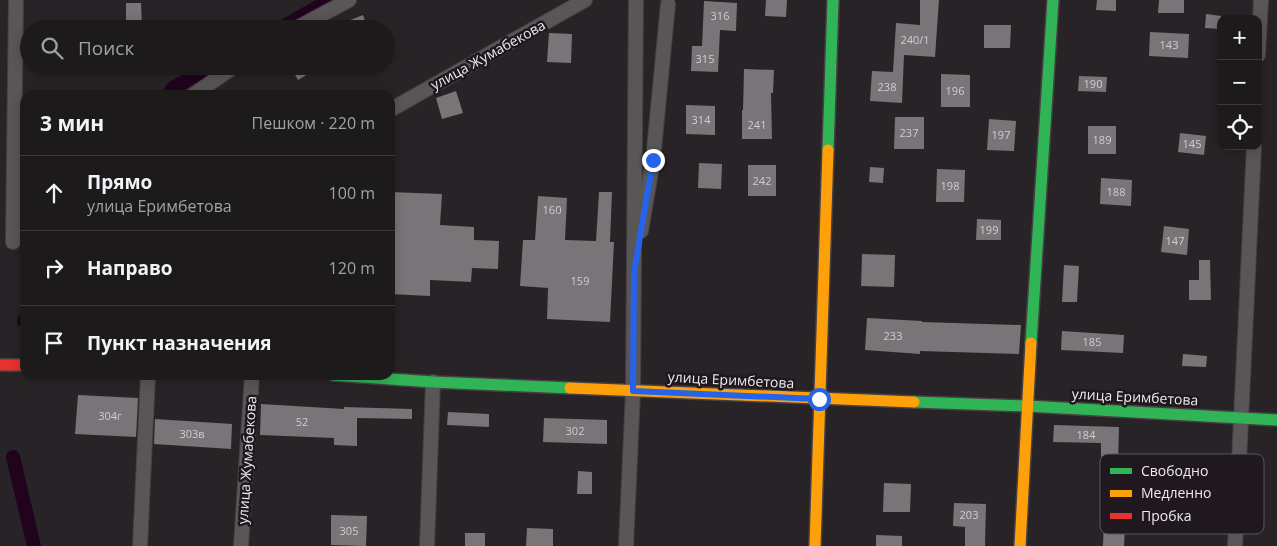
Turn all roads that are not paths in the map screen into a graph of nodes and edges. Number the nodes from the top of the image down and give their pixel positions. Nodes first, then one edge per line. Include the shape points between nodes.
1 (16, 0) edge
2 (349, 0) edge
3 (585, 0) edge
4 (636, 0) edge
5 (833, 0) edge
6 (1054, 0) edge
7 (1261, 0) edge
8 (668, 4) dead end
9 (1260, 15) edge
10 (312, 20) edge
11 (222, 75) edge
12 (200, 90) edge
13 (395, 107) edge
14 (1254, 150) edge
15 (13, 242) dead end
16 (634, 272) junction
17 (0, 364) edge
18 (20, 365) edge
19 (395, 379) edge
20 (148, 380) edge
21 (252, 380) edge
22 (433, 382) junction
23 (633, 391) junction
24 (819, 399) junction
25 (1026, 406) junction
26 (1240, 418) junction
27 (1277, 420) edge
28 (1239, 454) edge
29 (140, 546) edge
30 (241, 546) edge
31 (427, 546) edge
32 (626, 546) edge
33 (815, 546) edge
34 (1020, 546) edge

1 - 15 street
2 - 10 street
3 - 13 street, улица Жумабекова
4 - 16 street
5 - 24 street
6 - 25 street
7 - 9 street
8 - 16 street via 653,160
11 - 12 street
14 - 26 street
16 - 23 street
17 - 18 street
19 - 22 street, улица Еримбетова
20 - 29 street
21 - 30 street, улица Жумабекова
22 - 23 street, улица Еримбетова
22 - 31 street
23 - 24 street, улица Еримбетова
23 - 32 street
24 - 25 street, улица Еримбетова
24 - 33 street
25 - 26 street, улица Еримбетова
25 - 34 street
26 - 27 street, улица Еримбетова
26 - 28 street

